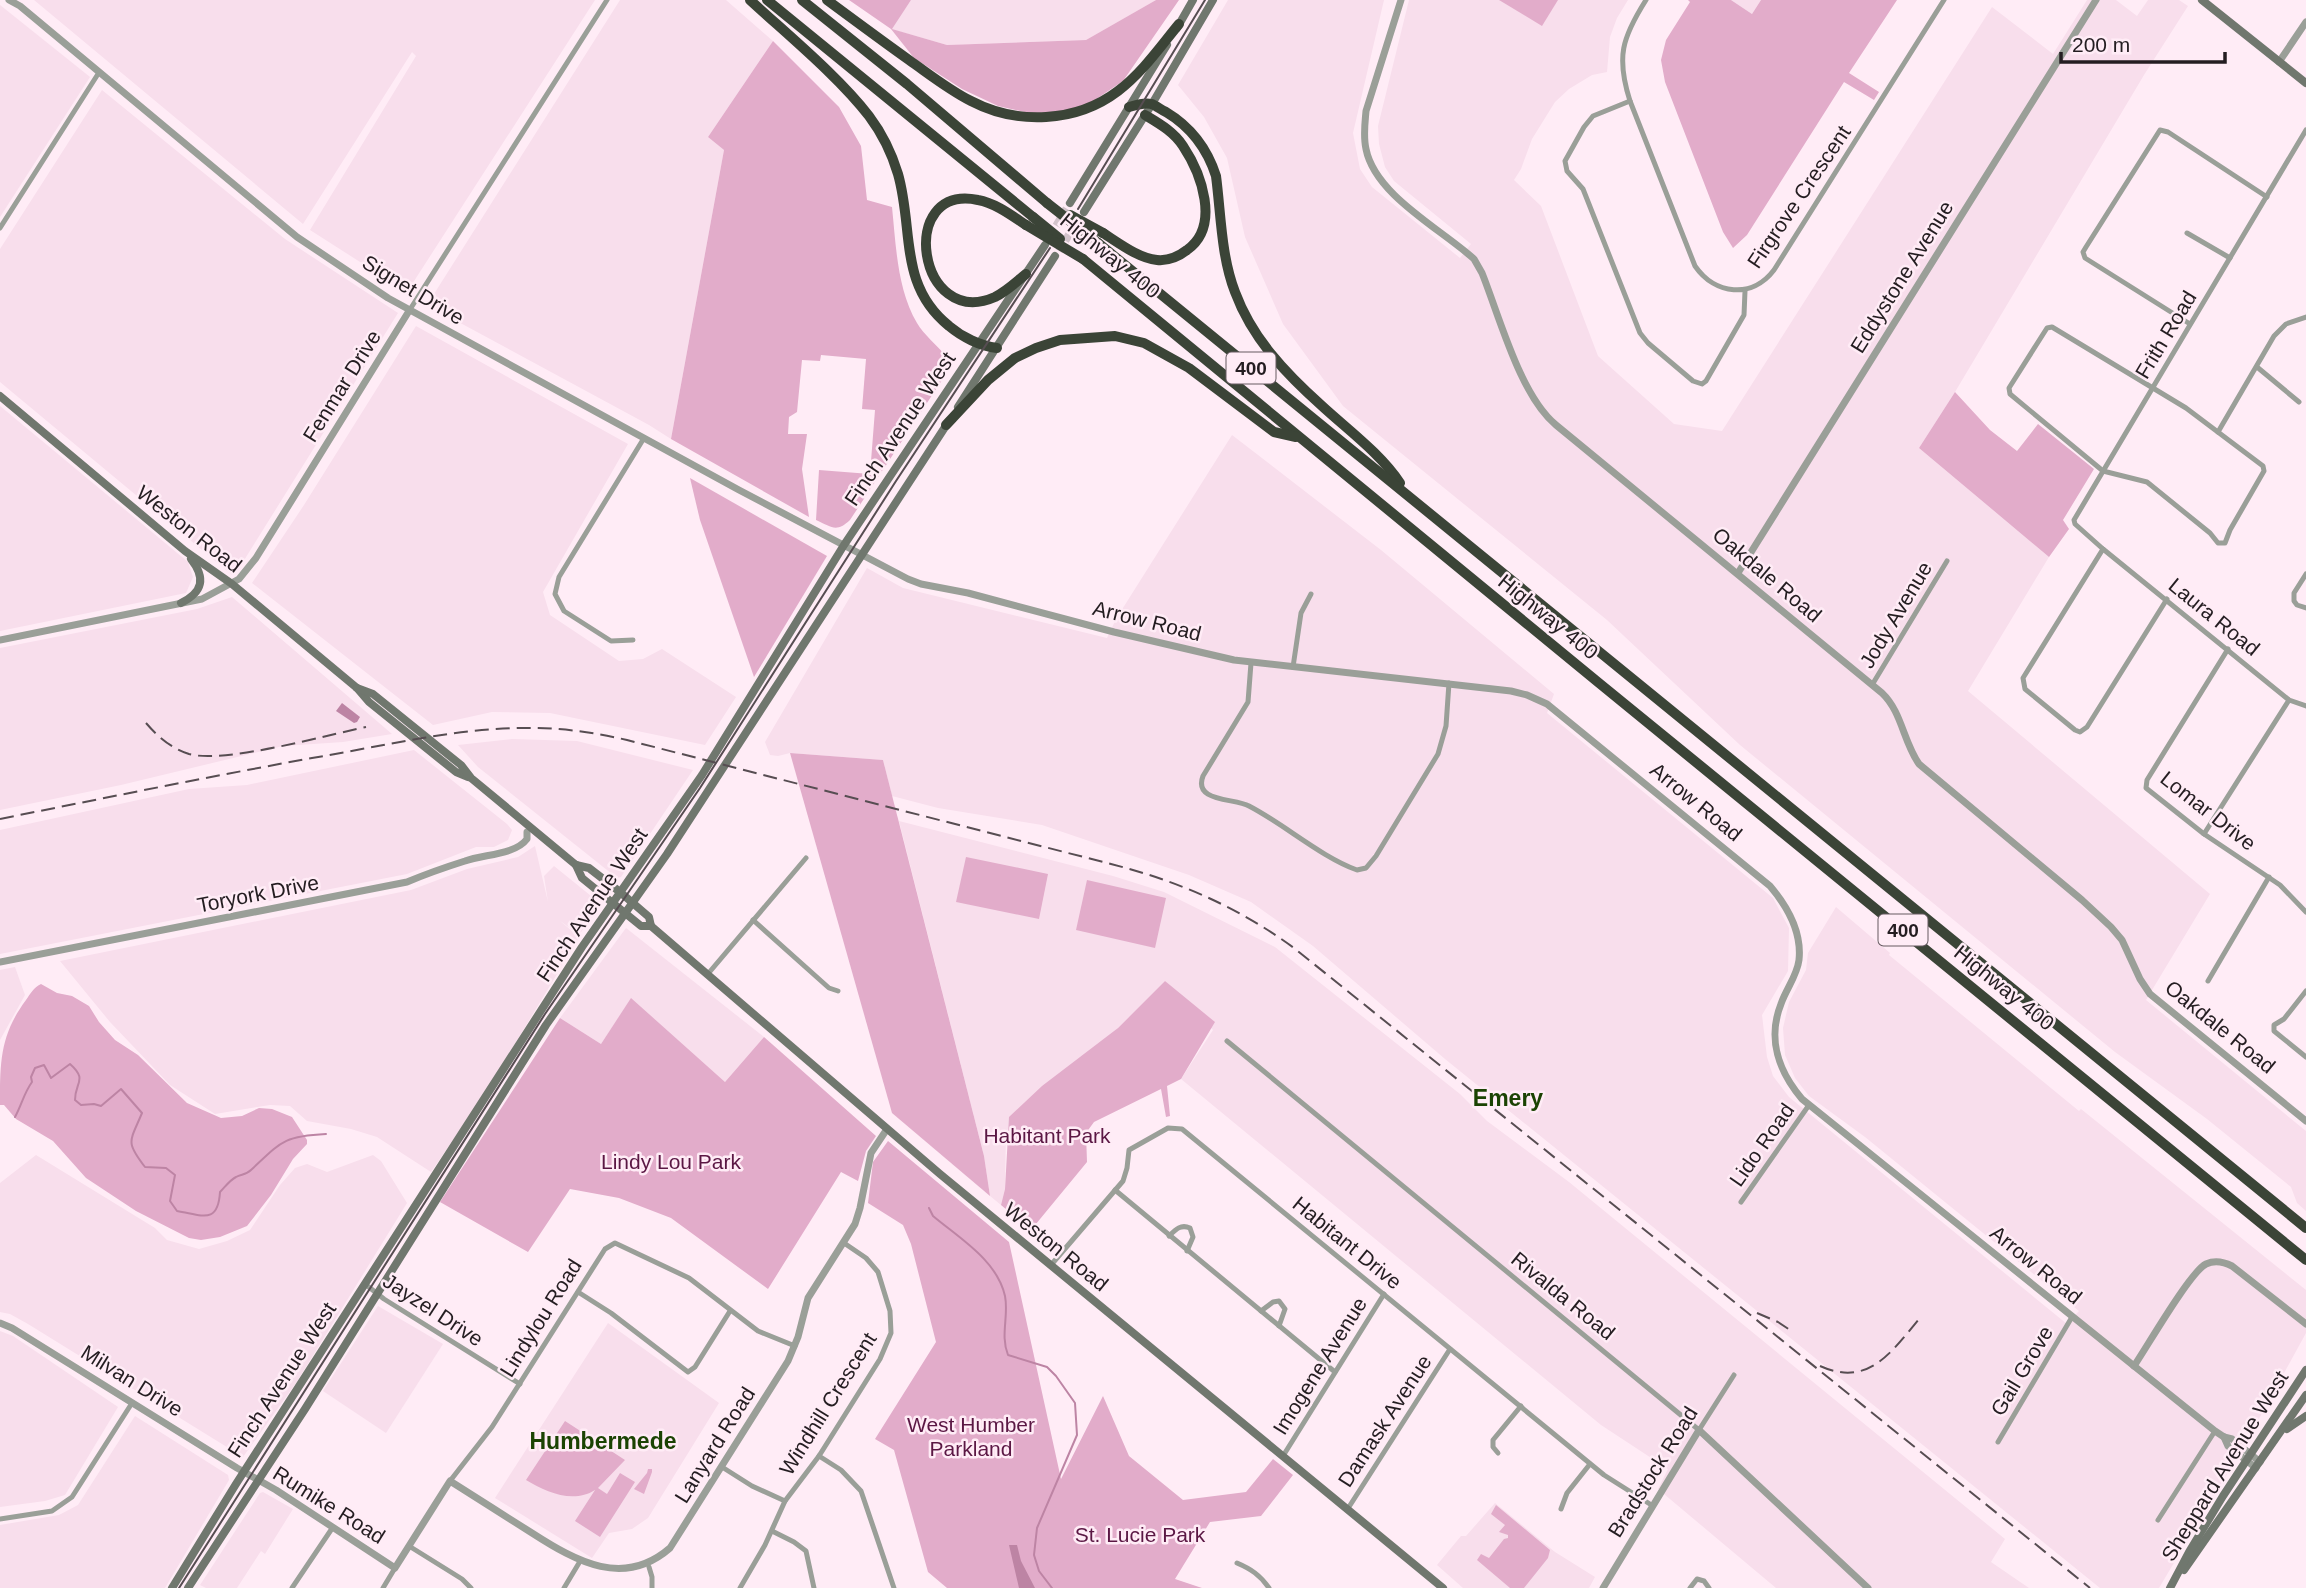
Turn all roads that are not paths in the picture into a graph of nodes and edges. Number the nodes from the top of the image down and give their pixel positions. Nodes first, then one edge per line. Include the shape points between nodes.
1 (9, 0) edge
2 (607, 0) edge
3 (750, 0) edge
4 (767, 0) edge
5 (802, 0) edge
6 (827, 0) edge
7 (1193, 0) edge
8 (1213, 0) edge
9 (1401, 0) edge
10 (1646, 0) edge
11 (1944, 0) edge
12 (2096, 0) edge
13 (2202, 0) edge
14 (2306, 22) edge
15 (1179, 24) junction
16 (2279, 62) junction
17 (99, 74) junction
18 (2306, 83) edge
19 (1630, 101) junction
20 (1152, 104) junction
21 (1129, 107) junction
22 (1145, 115) junction
23 (2306, 130) edge
24 (2267, 197) junction
25 (1070, 203) tunnel mouth
26 (1084, 212) tunnel mouth
27 (1030, 221) junction
28 (0, 228) edge
29 (2186, 233) dead end
30 (1101, 238) junction
31 (1045, 244) tunnel mouth
32 (1055, 256) tunnel mouth
33 (2230, 258) junction
34 (1026, 274) junction
35 (1745, 291) junction
36 (409, 311) junction
37 (2306, 317) edge
38 (2190, 324) junction
39 (980, 343) junction
40 (997, 348) junction
41 (2258, 367) junction
42 (2152, 389) junction
43 (0, 396) edge
44 (2299, 402) dead end
45 (946, 425) junction
46 (2218, 432) junction
47 (644, 438) junction
48 (1300, 438) junction
49 (2103, 471) junction
50 (1406, 493) junction
51 (844, 545) junction
52 (2103, 549) junction
53 (185, 551) junction
54 (861, 553) junction
55 (1947, 561) dead end
56 (1738, 573) junction
57 (2306, 574) edge
58 (232, 584) junction
59 (1311, 594) dead end
60 (2167, 599) junction
61 (181, 603) junction
62 (2306, 608) edge
63 (0, 640) edge
64 (633, 640) dead end
65 (2228, 649) junction
66 (1251, 663) junction
67 (1293, 667) junction
68 (1449, 684) junction
69 (1872, 685) junction
70 (2289, 700) junction
71 (2306, 706) edge
72 (528, 830) junction
73 (2204, 834) junction
74 (806, 858) dead end
75 (576, 865) junction
76 (2269, 877) junction
77 (620, 892) junction
78 (613, 901) junction
79 (632, 903) junction
80 (625, 912) junction
81 (2306, 912) edge
82 (752, 920) junction
83 (651, 926) junction
84 (0, 962) edge
85 (707, 975) junction
86 (2208, 981) dead end
87 (838, 991) dead end
88 (2306, 991) edge
89 (1227, 1041) dead end
90 (2306, 1056) edge
91 (1809, 1105) junction
92 (2306, 1119) edge
93 (887, 1129) junction
94 (1115, 1190) junction
95 (1741, 1202) dead end
96 (2306, 1228) edge
97 (1169, 1236) junction
98 (844, 1243) junction
99 (1187, 1251) junction
100 (2306, 1260) edge
101 (1051, 1265) junction
102 (365, 1284) junction
103 (578, 1292) junction
104 (376, 1294) junction
105 (1384, 1294) junction
106 (730, 1311) junction
107 (1261, 1311) junction
108 (2072, 1317) junction
109 (0, 1323) edge
110 (2306, 1324) edge
111 (1279, 1326) junction
112 (795, 1346) junction
113 (1450, 1349) junction
114 (2134, 1366) junction
115 (2306, 1370) edge
116 (1335, 1372) junction
117 (1734, 1376) dead end
118 (520, 1384) junction
119 (2306, 1395) edge
120 (132, 1402) junction
121 (1521, 1406) junction
122 (2306, 1416) edge
123 (1699, 1430) junction
124 (2215, 1431) junction
125 (2279, 1435) junction
126 (1998, 1442) dead end
127 (1498, 1453) dead end
128 (819, 1456) junction
129 (1283, 1456) junction
130 (2248, 1457) junction
131 (1590, 1464) junction
132 (2258, 1465) junction
133 (722, 1467) junction
134 (244, 1473) junction
135 (258, 1481) junction
136 (450, 1481) junction
137 (785, 1501) junction
138 (1653, 1506) junction
139 (1561, 1509) dead end
140 (1347, 1510) junction
141 (0, 1519) edge
142 (2158, 1520) dead end
143 (333, 1527) junction
144 (772, 1531) junction
145 (409, 1546) junction
146 (579, 1563) junction
147 (1237, 1563) dead end
148 (649, 1567) junction
149 (395, 1568) junction
150 (2173, 1584) edge
151 (172, 1588) edge
152 (188, 1588) edge
153 (292, 1588) edge
154 (383, 1588) edge
155 (471, 1588) edge
156 (564, 1588) edge
157 (652, 1588) edge
158 (740, 1588) edge
159 (814, 1588) edge
160 (894, 1588) edge
161 (1269, 1588) edge
162 (1443, 1588) edge
163 (1603, 1588) edge
164 (1690, 1588) edge
165 (1709, 1588) edge
166 (1868, 1588) edge

1 - 17 street, Signet Drive
2 - 36 street, Fenmar Drive
3 - 39 highway via 869,117 897,173 914,274 924,300 954,330
4 - 27 highway, Highway 400 / 400
5 - 30 highway, Highway 400, bridge via 1047,203
6 - 15 highway via 974,103 1029,118 1072,114 1097,105 1127,83
7 - 15 main road
8 - 20 main road
9 - 56 street, Oakdale Road via 1366,111 1366,150 1376,171 1391,192 1474,259 1522,375 1543,412
10 - 19 street, Firgrove Crescent via 1622,52
11 - 35 street, Firgrove Crescent via 1774,270
12 - 56 street, Eddystone Avenue
13 - 16 main road
14 - 16 street
15 - 21 main road
16 - 18 main road
17 - 28 street
17 - 36 street, Signet Drive via 297,237
19 - 35 street, Firgrove Crescent via 1695,266 1712,283
19 - 35 street via 1593,116 1565,161 1567,171 1583,189 1640,333 1702,384 1744,315
20 - 21 highway
20 - 22 main road
20 - 50 highway via 1190,130 1213,165 1234,290 1252,327 1271,356 1387,465
21 - 25 main road
22 - 26 main road
22 - 30 highway via 1181,143 1198,173 1206,214 1200,233 1176,258 1156,260
23 - 24 street, Frith Road
24 - 33 street, Frith Road
24 - 38 street via 2160,130 2086,247 2085,258
27 - 34 highway via 988,203 962,199 945,204 933,216 925,242 935,279 961,299 989,299
27 - 48 highway, Highway 400 / 400, bridge via 1083,259
29 - 33 street
30 - 50 highway, Highway 400 / 400
31 - 34 main road, Finch Avenue West
32 - 40 main road, Finch Avenue West
33 - 38 street, Frith Road
34 - 39 main road, Finch Avenue West
36 - 47 street, Signet Drive
36 - 58 street, Fenmar Drive via 256,558
37 - 41 street via 2281,328
38 - 42 street, Frith Road
39 - 40 highway
39 - 51 main road, Finch Avenue West
40 - 45 main road, Finch Avenue West
41 - 44 street
41 - 46 street
42 - 46 street
42 - 49 street, Frith Road
42 - 49 street via 2049,326 2009,388 2014,398
43 - 53 main road, Weston Road
45 - 48 highway via 1015,358 1060,340 1115,336 1144,343 1189,368 1273,432
45 - 54 main road, Finch Avenue West
46 - 49 street via 2265,469 2223,545 2147,482
47 - 51 street, Signet Drive
47 - 64 street via 555,590 564,611 611,641
48 - 100 highway, Highway 400 / 400
49 - 52 street, Frith Road via 2074,520
50 - 96 highway, Highway 400 / 400
51 - 54 street, Arrow Road
51 - 77 main road, Finch Avenue West via 702,775
52 - 60 street, Laura Road
52 - 60 street via 2022,684 2075,730 2087,727
53 - 58 main road, Weston Road
53 - 61 main road via 201,579 196,594
54 - 66 street, Arrow Road via 921,584
54 - 79 main road, Finch Avenue West
55 - 69 street, Jody Avenue
56 - 69 street, Oakdale Road
57 - 62 street via 2294,601
58 - 61 street, Fenmar Drive via 202,599
58 - 72 main road, Weston Road via 461,765
59 - 67 street via 1301,612
60 - 65 street, Laura Road
61 - 63 street, Fenmar Drive
65 - 70 street, Laura Road
65 - 73 street, Lomar Drive via 2145,784
66 - 67 street, Arrow Road
66 - 68 street via 1248,702 1203,776 1202,790 1249,806 1357,870 1366,868 1376,856 1438,752 1446,726
67 - 68 street, Arrow Road
68 - 91 street, Arrow Road via 1517,692 1547,704 1770,886 1793,921 1798,943 1797,969 1776,1021 1777,1056 1791,1086
69 - 92 street, Oakdale Road via 1892,703 1919,764 2111,928 2156,999
70 - 71 street, Laura Road
70 - 73 street
72 - 75 main road, Weston Road
72 - 84 street, Toryork Drive via 506,851 407,882
73 - 76 street, Lomar Drive
74 - 82 street
75 - 77 main road, Weston Road via 589,868
75 - 78 main road, Weston Road via 582,878
76 - 81 street, Lomar Drive
76 - 86 street
77 - 78 main road, Finch Avenue West
77 - 79 main road, Weston Road
78 - 80 main road, Weston Road
78 - 102 main road, Finch Avenue West
79 - 80 main road, Finch Avenue West
79 - 83 main road, Weston Road via 649,917
80 - 83 main road, Weston Road via 641,926
80 - 104 main road, Finch Avenue West via 546,1025
82 - 85 street
82 - 87 street
83 - 85 main road, Weston Road
85 - 93 main road, Weston Road
88 - 90 street via 2274,1025 2274,1031
89 - 123 street, Rivalda Road
91 - 95 street, Lido Road
91 - 108 street, Arrow Road
93 - 98 street, Lanyard Road via 871,1153 860,1208
93 - 101 main road, Weston Road
94 - 97 street
94 - 101 street, Habitant Drive
94 - 105 street, Habitant Drive via 1126,1175 1129,1150 1168,1128 1182,1129
97 - 99 street
97 - 99 street via 1177,1227 1190,1228 1193,1237
98 - 112 street, Lanyard Road via 808,1298
98 - 128 street, Windhill Crescent via 878,1272 890,1311 891,1333 880,1359
99 - 107 street
101 - 129 main road, Weston Road
102 - 104 street, Jayzel Drive
102 - 134 main road, Finch Avenue West
103 - 106 street, Lindylou Road via 605,1249 615,1244 689,1278
103 - 106 street via 688,1372
103 - 118 street, Lindylou Road
104 - 118 street, Jayzel Drive
104 - 135 main road, Finch Avenue West
105 - 113 street, Habitant Drive
105 - 116 street, Imogene Avenue
106 - 112 street, Lindylou Road via 766,1335
107 - 111 street
107 - 111 street via 1279,1301 1285,1309
108 - 114 street, Arrow Road
108 - 126 street, Gail Grove
109 - 120 street, Milvan Drive
110 - 114 street via 2232,1266 2207,1264 2193,1276
111 - 116 street
112 - 133 street, Lanyard Road
113 - 121 street, Habitant Drive
113 - 140 street, Damask Avenue
114 - 124 street, Arrow Road
115 - 130 main road, Sheppard Avenue West
116 - 129 street, Imogene Avenue
117 - 123 street, Bradstock Road
118 - 136 street, Lindylou Road
119 - 125 main road, Sheppard Avenue West
120 - 134 street, Milvan Drive
120 - 141 street via 72,1497 52,1511
121 - 127 street via 1493,1440
121 - 131 street, Habitant Drive
122 - 125 main road
123 - 138 street, Bradstock Road
123 - 166 street, Rivalda Road
124 - 130 street, Arrow Road via 2228,1446
124 - 142 street
125 - 132 main road, Sheppard Avenue West
128 - 137 street, Windhill Crescent
128 - 160 street via 861,1491
129 - 140 main road, Weston Road
130 - 132 street, Arrow Road
130 - 150 main road, Sheppard Avenue West
131 - 138 street, Habitant Drive
131 - 139 street via 1567,1493
132 - 150 main road, Sheppard Avenue West
133 - 137 street
133 - 148 street, Lanyard Road via 670,1548
134 - 135 street, Rumike Road
134 - 151 main road, Finch Avenue West
135 - 143 street, Rumike Road
135 - 152 main road, Finch Avenue West
136 - 145 street, Lindylou Road
136 - 146 street
137 - 144 street, Windhill Crescent
138 - 163 street, Bradstock Road
140 - 162 main road, Weston Road
143 - 149 street, Rumike Road
143 - 153 street
144 - 158 street, Windhill Crescent
144 - 159 street via 806,1551
145 - 149 street, Lindylou Road
145 - 155 street
146 - 148 street via 614,1574
146 - 156 street
147 - 161 street via 1262,1577
148 - 157 street
149 - 154 street, Lindylou Road
164 - 165 street via 1697,1578

